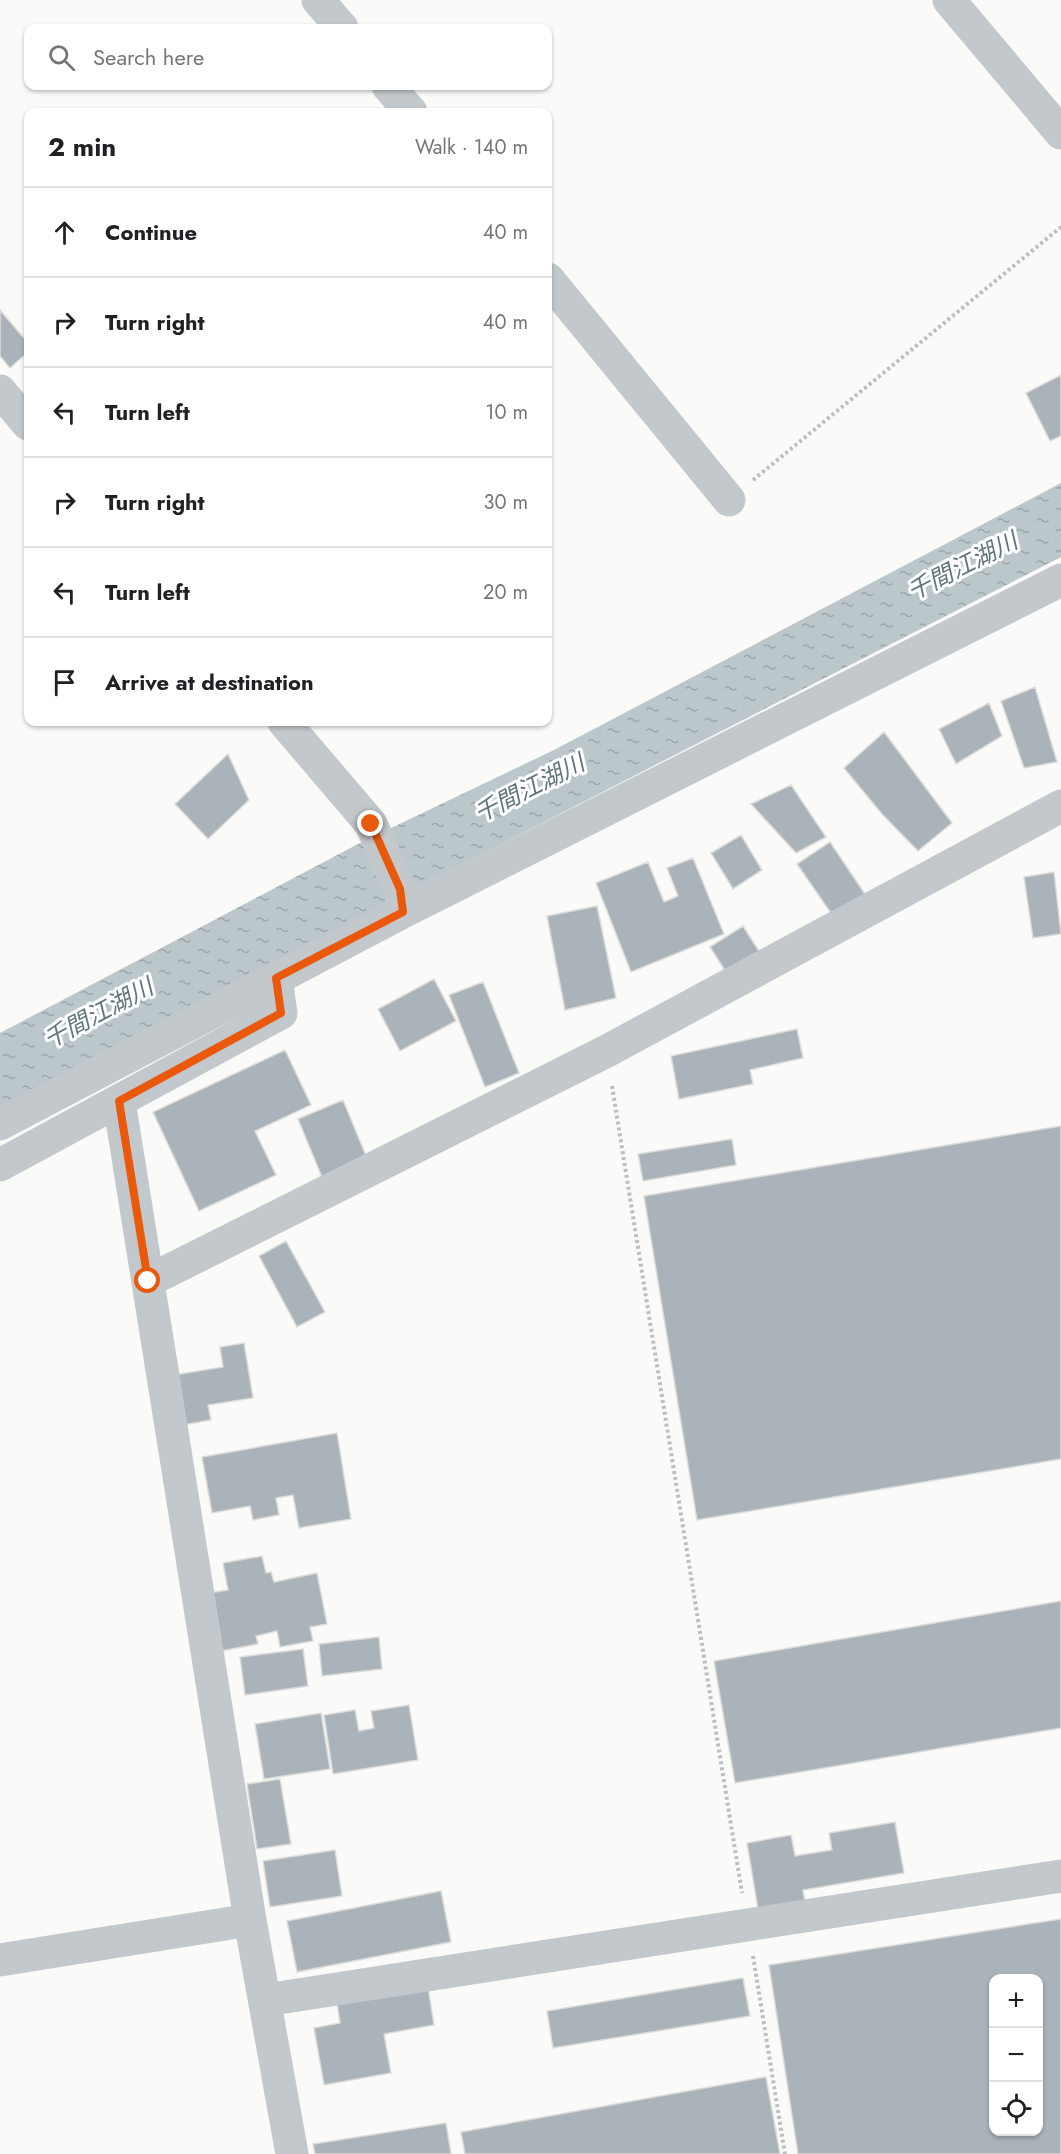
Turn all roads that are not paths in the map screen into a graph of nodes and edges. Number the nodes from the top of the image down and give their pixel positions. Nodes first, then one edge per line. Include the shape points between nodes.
1 (318, 0) edge
2 (949, 0) edge
3 (339, 24) edge
4 (392, 90) edge
5 (407, 108) edge
6 (1061, 133) edge
7 (552, 284) edge
8 (0, 391) edge
9 (24, 419) edge
10 (729, 500) road end
11 (1061, 580) edge
12 (287, 726) edge
13 (1061, 806) edge
14 (402, 901) junction
15 (276, 978) junction
16 (119, 1101) junction
17 (0, 1124) edge
18 (0, 1165) edge
19 (148, 1281) junction
20 (1061, 1876) edge
21 (250, 1920) junction
22 (0, 1960) edge
23 (266, 2000) junction
24 (292, 2154) edge

1 - 3 street
2 - 6 street
4 - 5 street
7 - 10 street
8 - 9 street
11 - 14 street
12 - 14 street via 371,824
13 - 19 street via 607,1052
14 - 15 street
15 - 16 street via 281,1013
15 - 17 street
16 - 18 street
16 - 19 street
19 - 21 street
20 - 23 street
21 - 22 street
21 - 23 street
23 - 24 street

